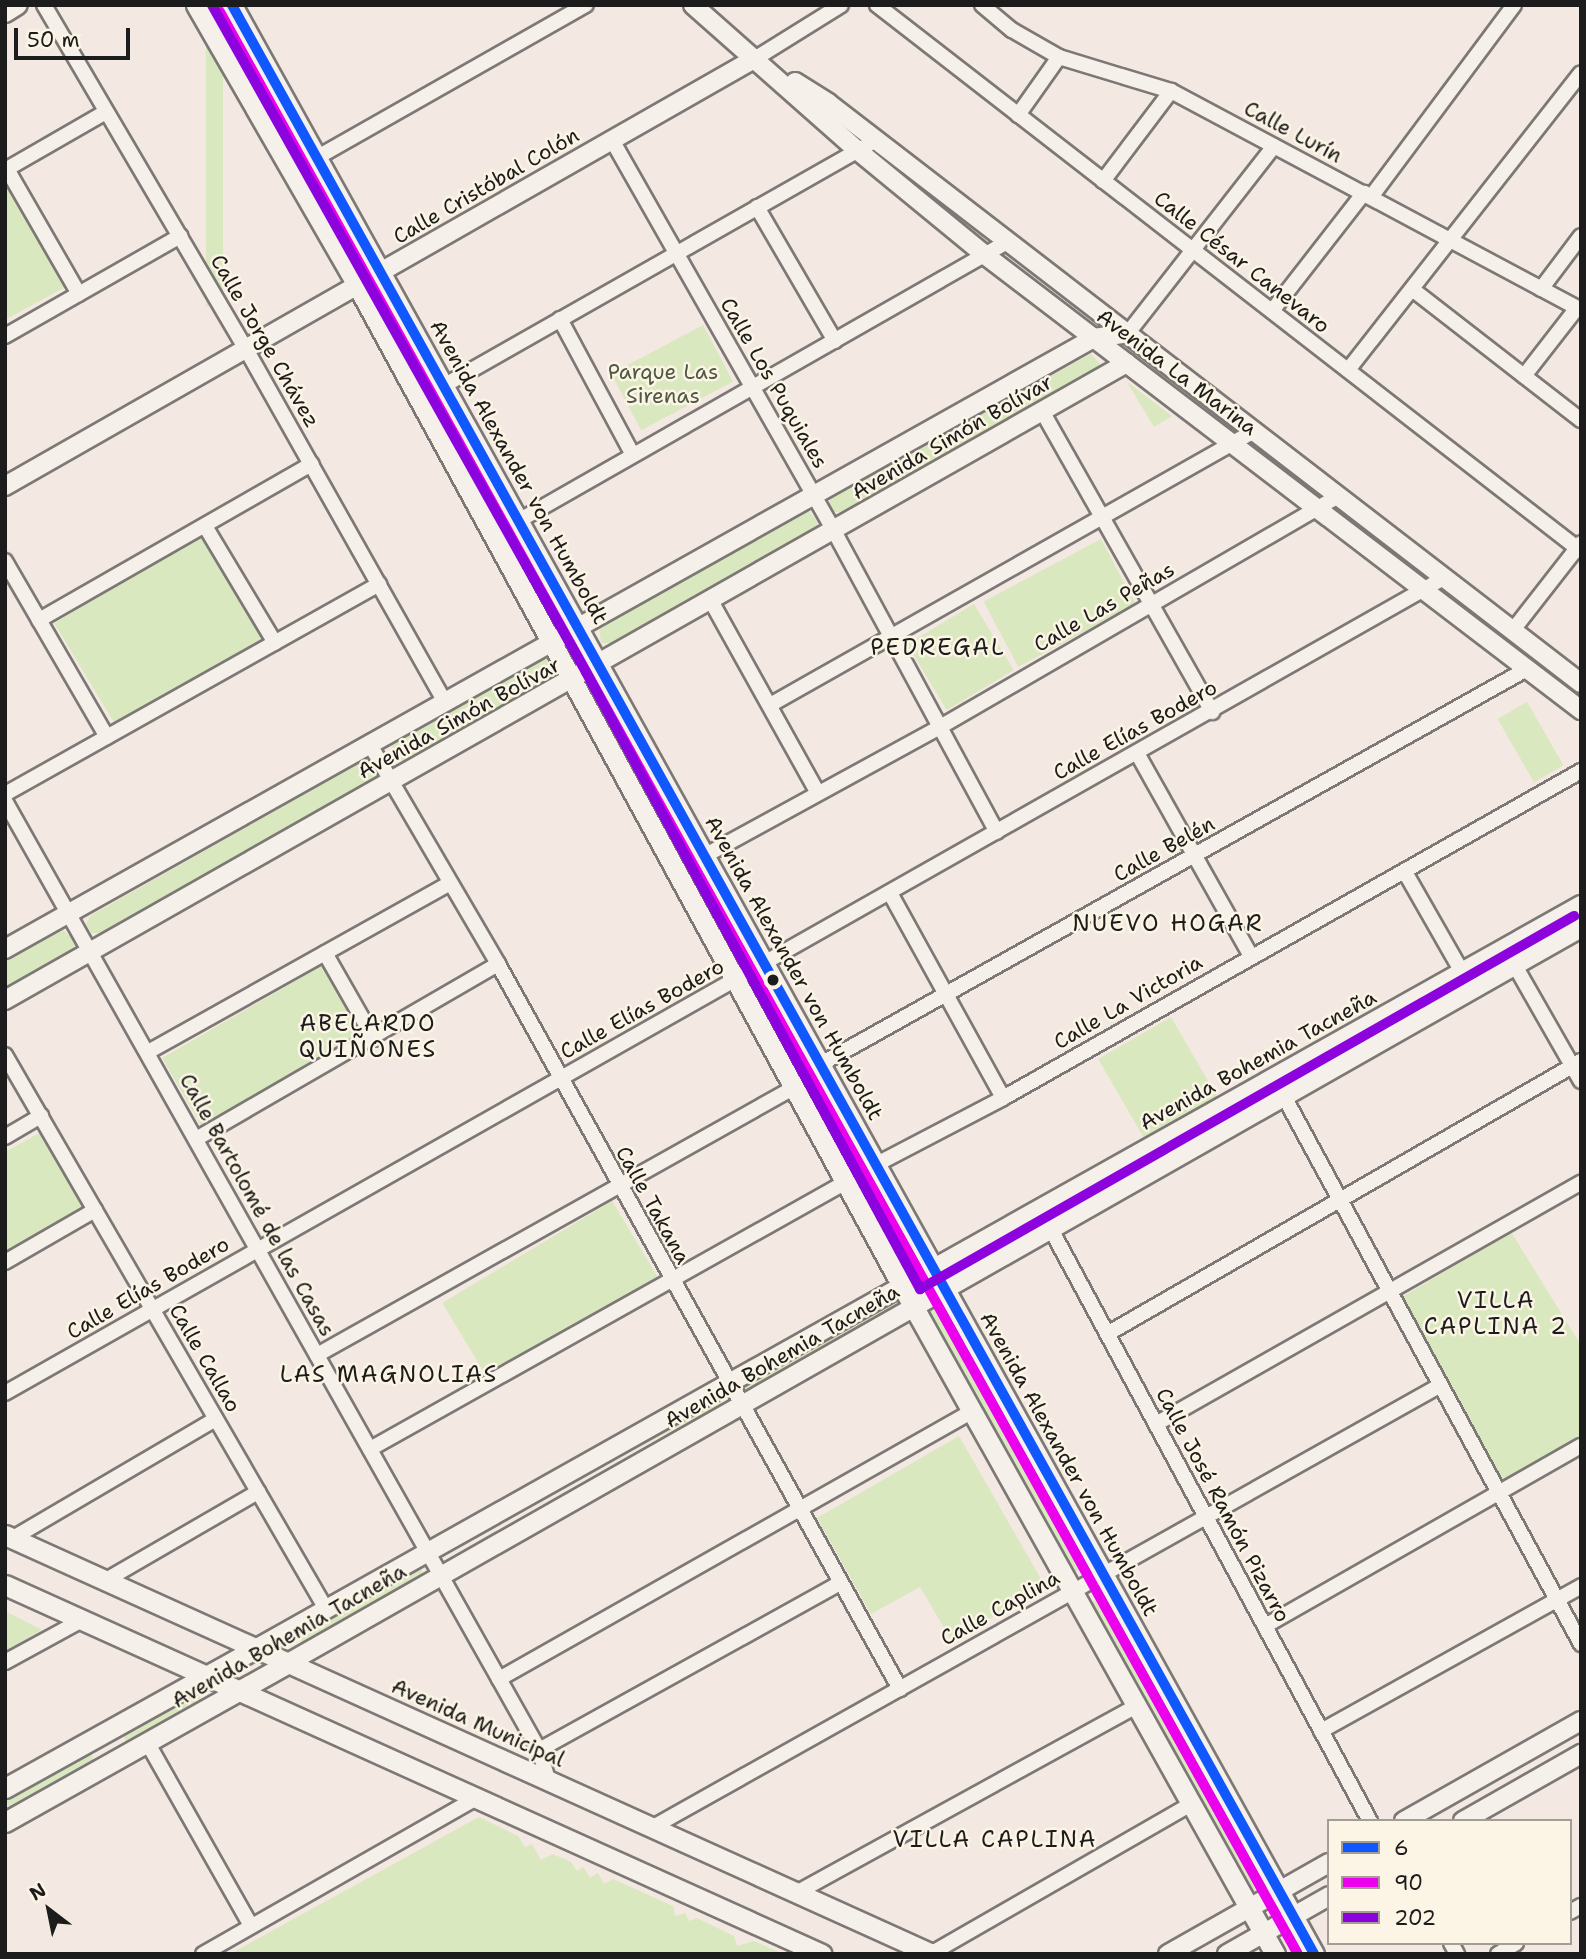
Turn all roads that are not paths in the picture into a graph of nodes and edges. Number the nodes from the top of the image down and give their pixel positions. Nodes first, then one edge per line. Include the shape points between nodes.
1 (18, 5) edge
2 (44, 5) edge
3 (196, 5) edge
4 (232, 5) edge
5 (586, 5) edge
6 (693, 5) edge
7 (841, 5) edge
8 (877, 5) edge
9 (982, 5) edge
10 (1514, 5) edge
11 (5, 13) edge
12 (1059, 57) junction
13 (756, 58) junction
14 (1581, 72) edge
15 (1171, 91) junction
16 (106, 112) junction
17 (1018, 115) junction
18 (876, 139) junction
19 (612, 140) junction
20 (1274, 146) junction
21 (857, 150) junction
22 (318, 158) junction
23 (6, 169) edge
24 (1104, 181) junction
25 (1367, 195) junction
26 (757, 207) junction
27 (180, 236) junction
28 (1581, 236) edge
29 (1450, 239) junction
30 (1007, 242) junction
31 (1193, 250) junction
32 (676, 253) junction
33 (985, 255) junction
34 (382, 271) junction
35 (357, 285) junction
36 (1412, 289) junction
37 (1541, 289) junction
38 (79, 294) junction
39 (1579, 309) edge
40 (1272, 311) junction
41 (560, 319) junction
42 (1128, 333) junction
43 (5, 336) edge
44 (1094, 338) junction
45 (835, 341) junction
46 (246, 349) junction
47 (1127, 363) junction
48 (1348, 370) junction
49 (1524, 376) junction
50 (445, 385) junction
51 (752, 387) junction
52 (1042, 411) junction
53 (1581, 420) edge
54 (1254, 431) junction
55 (1232, 443) junction
56 (634, 455) junction
57 (311, 464) junction
58 (5, 485) edge
59 (813, 494) junction
60 (1339, 496) junction
61 (1318, 509) junction
62 (1102, 518) junction
63 (520, 520) junction
64 (205, 526) junction
65 (834, 531) junction
66 (1580, 547) edge
67 (5, 561) edge
68 (1444, 578) junction
69 (379, 584) junction
70 (1424, 590) junction
71 (711, 601) junction
72 (1151, 604) junction
73 (39, 620) junction
74 (578, 625) junction
75 (1513, 630) junction
76 (552, 639) junction
77 (894, 639) junction
78 (275, 643) junction
79 (600, 665) junction
80 (1527, 669) junction
81 (574, 679) junction
82 (1581, 683) edge
83 (444, 700) junction
84 (770, 705) junction
85 (1581, 710) edge
86 (1212, 712) junction
87 (940, 727) junction
88 (107, 737) junction
89 (369, 743) junction
90 (1137, 753) junction
91 (1581, 771) edge
92 (391, 782) junction
93 (818, 793) junction
94 (5, 794) edge
95 (5, 801) edge
96 (997, 832) junction
97 (706, 855) junction
98 (1195, 856) junction
99 (1405, 872) junction
100 (448, 884) junction
101 (890, 893) junction
102 (1581, 905) edge
103 (69, 913) junction
104 (1581, 928) edge
105 (1505, 948) junction
106 (5, 949) edge
107 (91, 951) junction
108 (325, 953) junction
109 (1251, 956) junction
110 (765, 963) junction
111 (498, 964) junction
112 (1516, 966) junction
113 (1462, 972) junction
114 (736, 980) junction
115 (948, 995) junction
116 (5, 1000) edge
117 (373, 1039) junction
118 (148, 1052) junction
119 (5, 1055) edge
120 (1576, 1063) edge
121 (821, 1064) junction
122 (1274, 1078) junction
123 (558, 1080) junction
124 (1581, 1081) edge
125 (794, 1087) junction
126 (1285, 1097) junction
127 (1003, 1098) junction
128 (41, 1116) junction
129 (5, 1137) edge
130 (196, 1139) junction
131 (877, 1164) junction
132 (846, 1182) junction
133 (1581, 1183) edge
134 (618, 1186) junction
135 (1341, 1202) junction
136 (1040, 1209) junction
137 (95, 1210) junction
138 (1051, 1230) junction
139 (258, 1250) junction
140 (5, 1262) edge
141 (934, 1268) junction
142 (671, 1280) junction
143 (902, 1286) junction
144 (946, 1289) junction
145 (1390, 1291) junction
146 (914, 1308) junction
147 (153, 1309) junction
148 (1107, 1334) junction
149 (317, 1355) junction
150 (729, 1384) junction
151 (1441, 1385) junction
152 (5, 1393) edge
153 (741, 1406) junction
154 (971, 1412) junction
155 (216, 1419) junction
156 (1156, 1424) junction
157 (1581, 1446) edge
158 (370, 1449) junction
159 (258, 1492) junction
160 (1499, 1492) junction
161 (799, 1509) junction
162 (1206, 1517) junction
163 (9, 1537) edge
164 (428, 1552) junction
165 (1104, 1574) junction
166 (441, 1576) junction
167 (106, 1580) junction
168 (840, 1583) junction
169 (5, 1585) edge
170 (1581, 1586) edge
171 (1071, 1592) junction
172 (1557, 1599) junction
173 (326, 1609) junction
174 (82, 1620) junction
175 (1265, 1626) junction
176 (1581, 1644) edge
177 (257, 1648) junction
178 (5, 1662) edge
179 (288, 1663) junction
180 (208, 1677) junction
181 (499, 1679) junction
182 (900, 1689) junction
183 (240, 1691) junction
184 (1137, 1706) junction
185 (1581, 1721) edge
186 (1321, 1731) junction
187 (103, 1733) junction
188 (147, 1742) junction
189 (539, 1750) junction
190 (1581, 1754) edge
191 (117, 1759) junction
192 (548, 1780) junction
193 (5, 1788) edge
194 (477, 1798) junction
195 (1191, 1804) junction
196 (1369, 1819) edge
197 (1408, 1819) edge
198 (1467, 1819) edge
199 (5, 1822) edge
200 (653, 1827) junction
201 (1327, 1864) edge
202 (1279, 1891) junction
203 (798, 1892) junction
204 (1327, 1897) edge
205 (1249, 1908) junction
206 (1293, 1916) junction
207 (251, 1926) junction
208 (1264, 1933) junction
209 (202, 1954) edge
210 (822, 1954) edge
211 (932, 1954) edge
212 (1168, 1954) edge
213 (1227, 1954) edge
214 (1275, 1954) edge
215 (1314, 1954) edge

1 - 11 street
2 - 16 street, Calle Jorge Chávez
3 - 35 main road
4 - 22 main road, Avenida Alexander von Humboldt
5 - 22 street
6 - 13 street, Avenida La Marina
7 - 13 street, Calle Cristóbal Colón
8 - 17 street, Calle César Canevaro
9 - 12 street, Calle Lurín via 1012,30
10 - 25 street
12 - 15 street, Calle Lurín
12 - 17 street
13 - 18 street, Avenida La Marina
13 - 19 street, Calle Cristóbal Colón
13 - 21 street, Avenida La Marina
14 - 29 street
15 - 20 street, Calle Lurín
15 - 24 street
16 - 23 street
16 - 27 street, Calle Jorge Chávez
17 - 24 street, Calle César Canevaro
18 - 21 street
18 - 30 street, Avenida La Marina
19 - 32 street, Calle Los Puquiales
19 - 34 street, Calle Cristóbal Colón
20 - 25 street, Calle Lurín
20 - 31 street
21 - 26 street
21 - 33 street, Avenida La Marina
22 - 34 main road, Avenida Alexander von Humboldt
23 - 38 street
24 - 31 street, Calle César Canevaro
25 - 29 street, Calle Lurín
25 - 40 street
26 - 32 street
26 - 45 street
27 - 38 street
27 - 46 street, Calle Jorge Chávez
28 - 37 street
29 - 36 street
29 - 37 street, Calle Lurín
30 - 33 street
30 - 42 street, Avenida La Marina
31 - 40 street, Calle César Canevaro
31 - 42 street
32 - 41 street
32 - 51 street, Calle Los Puquiales
33 - 44 street, Avenida La Marina
33 - 45 street
34 - 35 street, Calle Cristóbal Colón
34 - 50 main road, Avenida Alexander von Humboldt
35 - 46 street, Calle Cristóbal Colón
35 - 76 main road
36 - 48 street
36 - 49 street
37 - 39 street, Calle Lurín
38 - 43 street
39 - 49 street
40 - 48 street, Calle César Canevaro
41 - 50 street
41 - 56 street
42 - 44 street, Avenida Simón Bolívar
42 - 47 street
42 - 54 street, Avenida La Marina
44 - 47 street, Avenida La Marina
44 - 59 street, Avenida Simón Bolívar
45 - 51 street
46 - 57 street, Calle Jorge Chávez
46 - 58 street, Calle Cristóbal Colón
47 - 52 street, Avenida Simón Bolívar
47 - 55 street, Avenida La Marina
48 - 66 street, Calle César Canevaro
49 - 53 street
50 - 63 main road, Avenida Alexander von Humboldt
51 - 56 street
51 - 59 street, Calle Los Puquiales
52 - 62 street
52 - 65 street, Avenida Simón Bolívar
54 - 55 street
54 - 60 street, Avenida La Marina
55 - 61 street, Avenida La Marina
55 - 62 street
56 - 63 street
57 - 64 street
57 - 69 street, Calle Jorge Chávez
59 - 65 street, Calle Los Puquiales
59 - 74 street, Avenida Simón Bolívar
60 - 61 street, Calle Las Peñas
60 - 68 street, Avenida La Marina
61 - 70 street, Avenida La Marina
61 - 72 street, Calle Las Peñas
62 - 72 street
62 - 77 street
63 - 74 main road, Avenida Alexander von Humboldt
64 - 73 street
64 - 78 street
65 - 71 street, Avenida Simón Bolívar
65 - 77 street, Calle Los Puquiales
66 - 75 street
67 - 73 street
68 - 70 street, Calle Elías Bodero
68 - 75 street, Avenida La Marina
69 - 78 street
69 - 83 street, Calle Jorge Chávez
70 - 80 street, Avenida La Marina
70 - 86 street, Calle Elías Bodero
71 - 79 street, Avenida Simón Bolívar
71 - 84 street
72 - 86 street
72 - 87 street, Calle Las Peñas
73 - 88 street
74 - 76 street, Avenida Simón Bolívar
74 - 79 main road, Avenida Alexander von Humboldt
75 - 82 street, Avenida La Marina
76 - 81 main road
76 - 83 street, Avenida Simón Bolívar
77 - 84 street
77 - 87 street, Calle Los Puquiales
78 - 88 street
79 - 81 street, Avenida Simón Bolívar
79 - 97 main road, Avenida Alexander von Humboldt
80 - 85 street, Avenida La Marina
80 - 98 street, Calle Belén
81 - 92 street, Avenida Simón Bolívar
81 - 114 main road
83 - 89 street, Avenida Simón Bolívar
84 - 93 street
86 - 90 street, Calle Elías Bodero
87 - 93 street, Calle Las Peñas
87 - 96 street, Calle Los Puquiales
88 - 94 street
89 - 92 street, Calle Takana
89 - 103 street, Avenida Simón Bolívar
90 - 96 street, Calle Elías Bodero
90 - 98 street
91 - 99 street, Calle La Victoria
92 - 100 street, Calle Takana
92 - 107 street, Avenida Simón Bolívar
93 - 97 street, Calle Las Peñas
95 - 103 street, Calle Bartolomé de las Casas
96 - 101 street, Calle Elías Bodero
97 - 110 main road, Avenida Alexander von Humboldt
98 - 109 street
98 - 115 street, Calle Belén
99 - 109 street, Calle La Victoria
99 - 113 street
100 - 108 street
100 - 111 street, Calle Takana
101 - 110 street, Calle Elías Bodero
101 - 115 street
102 - 105 street, Avenida Bohemia Tacneña
103 - 106 street, Avenida Simón Bolívar
103 - 107 street, Calle Bartolomé de las Casas
104 - 112 street, Avenida Bohemia Tacneña
105 - 112 street
105 - 113 street, Avenida Bohemia Tacneña
107 - 116 street, Avenida Simón Bolívar
107 - 118 street, Calle Bartolomé de las Casas
108 - 117 street
108 - 118 street
109 - 127 street, Calle La Victoria
110 - 114 street, Calle Elías Bodero
110 - 121 main road, Avenida Alexander von Humboldt
111 - 117 street
111 - 123 street, Calle Takana
112 - 120 street
112 - 126 street, Avenida Bohemia Tacneña
113 - 122 street, Avenida Bohemia Tacneña
114 - 123 street, Calle Elías Bodero
114 - 125 main road
115 - 121 street, Calle Belén
115 - 127 street
117 - 130 street
118 - 130 street, Calle Bartolomé de las Casas
119 - 128 street, Calle Callao
120 - 124 street
120 - 135 street
121 - 131 main road, Avenida Alexander von Humboldt
122 - 126 street
122 - 136 street, Avenida Bohemia Tacneña
123 - 134 street, Calle Takana
123 - 139 street, Calle Elías Bodero
125 - 132 main road
125 - 134 street
126 - 135 street
126 - 138 street, Avenida Bohemia Tacneña
127 - 131 street, Calle La Victoria
128 - 129 street
128 - 137 street, Calle Callao
130 - 139 street, Calle Bartolomé de las Casas
131 - 141 main road, Avenida Alexander von Humboldt
132 - 142 street
132 - 143 main road
133 - 145 street
134 - 142 street, Calle Takana
134 - 149 street
135 - 145 street
135 - 148 street
136 - 138 street, Calle José Ramón Pizarro
136 - 141 street, Avenida Bohemia Tacneña
137 - 140 street
137 - 147 street, Calle Callao
138 - 144 street, Avenida Bohemia Tacneña
138 - 148 street, Calle José Ramón Pizarro
139 - 147 street, Calle Elías Bodero
139 - 149 street, Calle Bartolomé de las Casas
141 - 143 street, Avenida Bohemia Tacneña
141 - 144 main road, Avenida Alexander von Humboldt
142 - 150 street, Calle Takana
142 - 158 street
143 - 146 main road
143 - 150 street, Avenida Bohemia Tacneña
144 - 146 street, Avenida Bohemia Tacneña
144 - 165 main road, Avenida Alexander von Humboldt
145 - 151 street
145 - 156 street
146 - 153 street, Avenida Bohemia Tacneña
146 - 154 main road
147 - 152 street, Calle Elías Bodero
147 - 155 street, Calle Callao
148 - 156 street, Calle José Ramón Pizarro
149 - 158 street, Calle Bartolomé de las Casas
150 - 153 street, Calle Takana
150 - 164 street, Avenida Bohemia Tacneña
151 - 160 street
151 - 162 street, Calle Caplina
153 - 161 street, Calle Takana
153 - 166 street, Avenida Bohemia Tacneña
154 - 161 street
154 - 171 main road
155 - 159 street, Calle Callao
155 - 163 street
156 - 162 street, Calle José Ramón Pizarro
157 - 160 street
158 - 164 street, Calle Bartolomé de las Casas
159 - 167 street
159 - 173 street, Calle Callao
160 - 172 street
160 - 175 street
161 - 168 street, Calle Takana
161 - 181 street
162 - 165 street, Calle Caplina
162 - 175 street, Calle José Ramón Pizarro
163 - 167 main road, Avenida Municipal
164 - 166 street, Calle Bartolomé de las Casas
164 - 173 street, Avenida Bohemia Tacneña
165 - 171 street, Calle Caplina
165 - 202 main road, Avenida Alexander von Humboldt
166 - 179 street, Avenida Bohemia Tacneña
166 - 181 street, Calle Bartolomé de las Casas
167 - 177 main road, Avenida Municipal
168 - 182 street, Calle Takana
168 - 189 street
169 - 174 main road
170 - 172 street
171 - 182 street, Calle Caplina
171 - 184 main road
172 - 176 street
172 - 186 street
173 - 177 street, Avenida Bohemia Tacneña
174 - 178 street
174 - 180 main road
175 - 186 street, Calle José Ramón Pizarro
177 - 179 main road, Avenida Municipal
177 - 180 main road, Avenida Bohemia Tacneña
179 - 183 main road, Avenida Bohemia Tacneña
179 - 192 main road, Avenida Municipal
180 - 183 main road
180 - 187 main road, Avenida Bohemia Tacneña
181 - 189 street, Calle Bartolomé de las Casas
182 - 200 street, Calle Caplina
183 - 188 main road, Avenida Bohemia Tacneña
183 - 194 main road
184 - 195 main road
184 - 203 street
185 - 197 street
186 - 196 street, Calle José Ramón Pizarro
187 - 191 main road
187 - 193 main road, Avenida Bohemia Tacneña
188 - 191 main road, Avenida Bohemia Tacneña
188 - 207 street
189 - 192 street, Calle Bartolomé de las Casas
190 - 198 street
191 - 199 main road, Avenida Bohemia Tacneña
192 - 200 main road, Avenida Municipal
194 - 207 street
194 - 210 main road
195 - 205 main road
195 - 211 street
200 - 203 main road, Avenida Municipal
201 - 202 street
202 - 205 street
202 - 206 main road, Avenida Alexander von Humboldt
203 - 211 main road, Avenida Municipal
204 - 206 street
205 - 208 main road
205 - 212 street
206 - 208 street
206 - 215 main road, Avenida Alexander von Humboldt
207 - 209 street
208 - 213 street
208 - 214 main road

